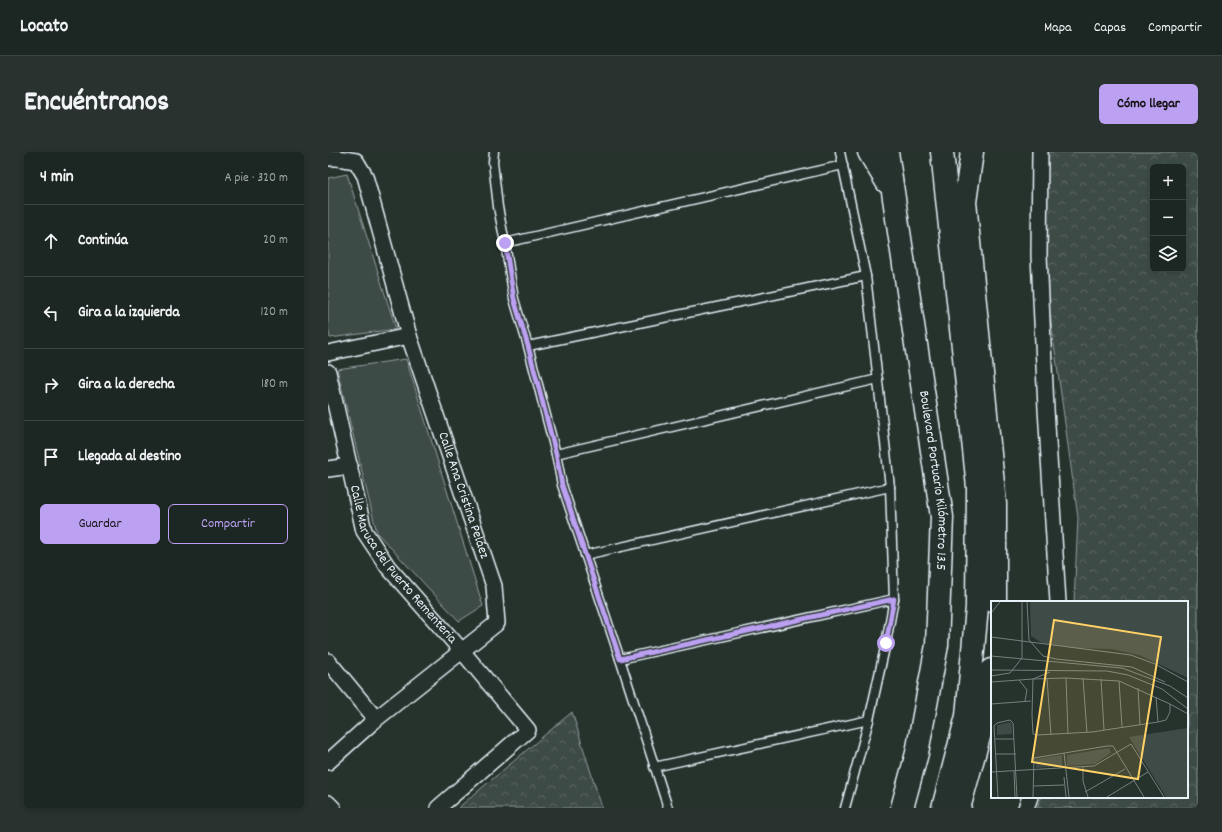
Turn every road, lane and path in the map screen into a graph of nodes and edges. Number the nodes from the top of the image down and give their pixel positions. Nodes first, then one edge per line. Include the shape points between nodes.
1 (494, 152) edge
2 (840, 152) edge
3 (869, 152) edge
4 (887, 152) edge
5 (942, 152) edge
6 (972, 152) edge
7 (1040, 152) edge
8 (328, 158) edge
9 (843, 165) junction
10 (892, 189) junction
11 (505, 243) junction
12 (866, 276) junction
13 (409, 336) junction
14 (528, 346) junction
15 (328, 353) edge
16 (328, 372) edge
17 (878, 379) junction
18 (556, 454) junction
19 (350, 466) junction
20 (328, 469) edge
21 (890, 487) junction
22 (585, 555) junction
23 (894, 599) junction
24 (995, 601) edge
25 (1058, 601) edge
26 (462, 651) junction
27 (620, 659) junction
28 (328, 661) edge
29 (991, 675) edge
30 (376, 719) junction
31 (869, 720) junction
32 (328, 762) edge
33 (654, 767) junction
34 (1030, 798) edge
35 (328, 803) edge
36 (333, 808) edge
37 (438, 808) edge
38 (668, 808) edge
39 (845, 808) edge
40 (902, 808) edge
41 (943, 808) edge
42 (959, 808) edge
43 (1026, 808) edge

1 - 11 lane via 498,207
2 - 9 lane
3 - 10 main road
4 - 10 main road, Boulevard Portuario Kilómetro 13.5
5 - 41 main road via 978,487 977,607 967,716
6 - 24 main road via 965,202 995,504
7 - 25 street via 1040,263
8 - 13 street, Calle Ana Cristina Peláez via 356,161 365,176
9 - 11 lane
9 - 12 lane
10 - 40 main road, Boulevard Portuario Kilómetro 13.5 via 942,517 937,645 917,753
11 - 14 lane via 514,299
12 - 14 lane
12 - 17 lane
13 - 15 street
13 - 26 street, Calle Ana Cristina Peláez via 494,586 497,623
14 - 18 lane
16 - 19 street, Calle Maruca del Puerto Rementeria
17 - 18 lane
17 - 21 lane
18 - 22 lane via 562,485
19 - 20 street
19 - 26 street, Calle Maruca del Puerto Rementeria via 364,531 388,567
21 - 22 lane
21 - 23 lane
22 - 27 lane
23 - 27 lane
23 - 31 lane
26 - 30 street, Calle Ana Cristina Peláez
26 - 37 street, Calle Maruca del Puerto Rementeria via 528,730
27 - 33 lane
28 - 30 street
29 - 42 main road via 980,734
30 - 32 street, Calle Ana Cristina Peláez
31 - 33 lane
31 - 39 lane
33 - 38 lane
34 - 43 street
35 - 36 street

